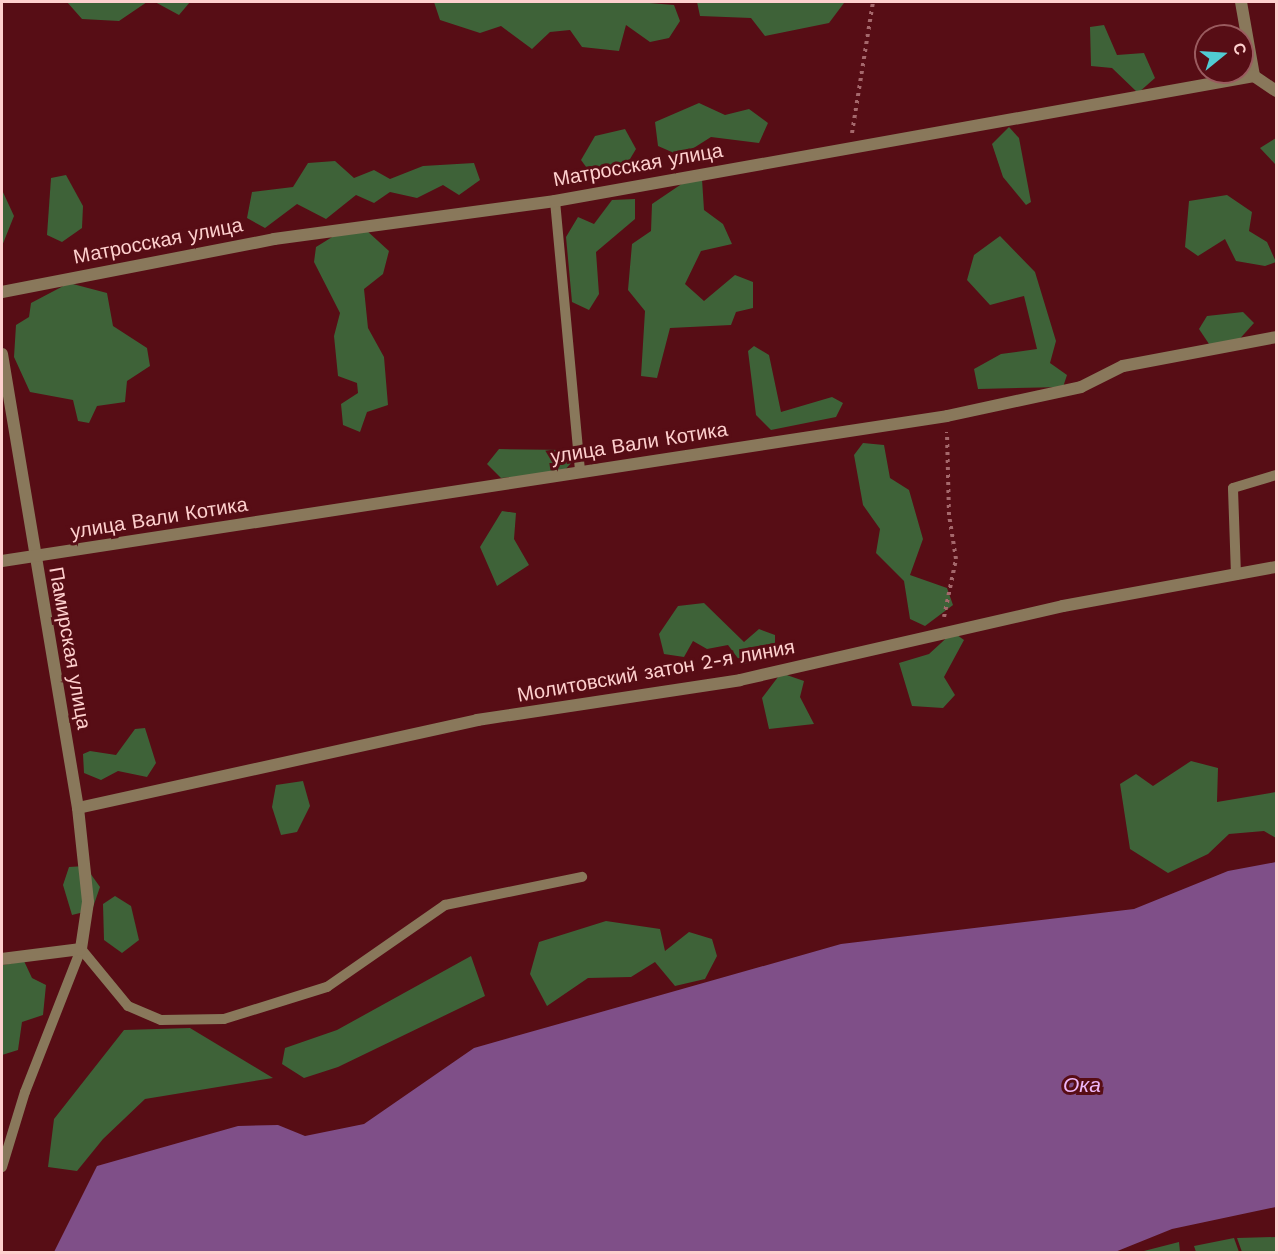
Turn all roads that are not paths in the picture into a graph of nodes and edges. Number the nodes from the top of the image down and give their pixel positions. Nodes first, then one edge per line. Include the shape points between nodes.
1 (1241, 2) edge
2 (1245, 24) edge
3 (1254, 76) edge
4 (1208, 84) edge
5 (1276, 91) edge
6 (555, 201) junction
7 (2, 292) edge
8 (1276, 337) edge
9 (2, 354) edge
10 (580, 472) junction
11 (1276, 476) edge
12 (34, 557) junction
13 (2, 561) edge
14 (1276, 567) edge
15 (1236, 575) junction
16 (78, 808) junction
17 (582, 877) dead end
18 (81, 949) junction
19 (2, 959) edge
20 (2, 1167) edge

1 - 2 street
3 - 5 street
4 - 6 street, Матросская улица
6 - 7 street, Матросская улица via 274,238
6 - 10 lane
8 - 10 street, улица Вали Котика via 1123,366 1081,387 947,416
9 - 12 street, Памирская улица
10 - 12 street, улица Вали Котика
11 - 15 lane via 1233,488
12 - 13 street, улица Вали Котика
12 - 16 street, Памирская улица
14 - 15 street, Молитовский затон 2-я линия
15 - 16 street, Молитовский затон 2-я линия via 1062,606 740,680 477,720
16 - 18 street, Памирская улица via 88,902
17 - 18 lane via 445,905 327,987 224,1019 161,1020 128,1006
18 - 19 street
18 - 20 lane via 25,1092

